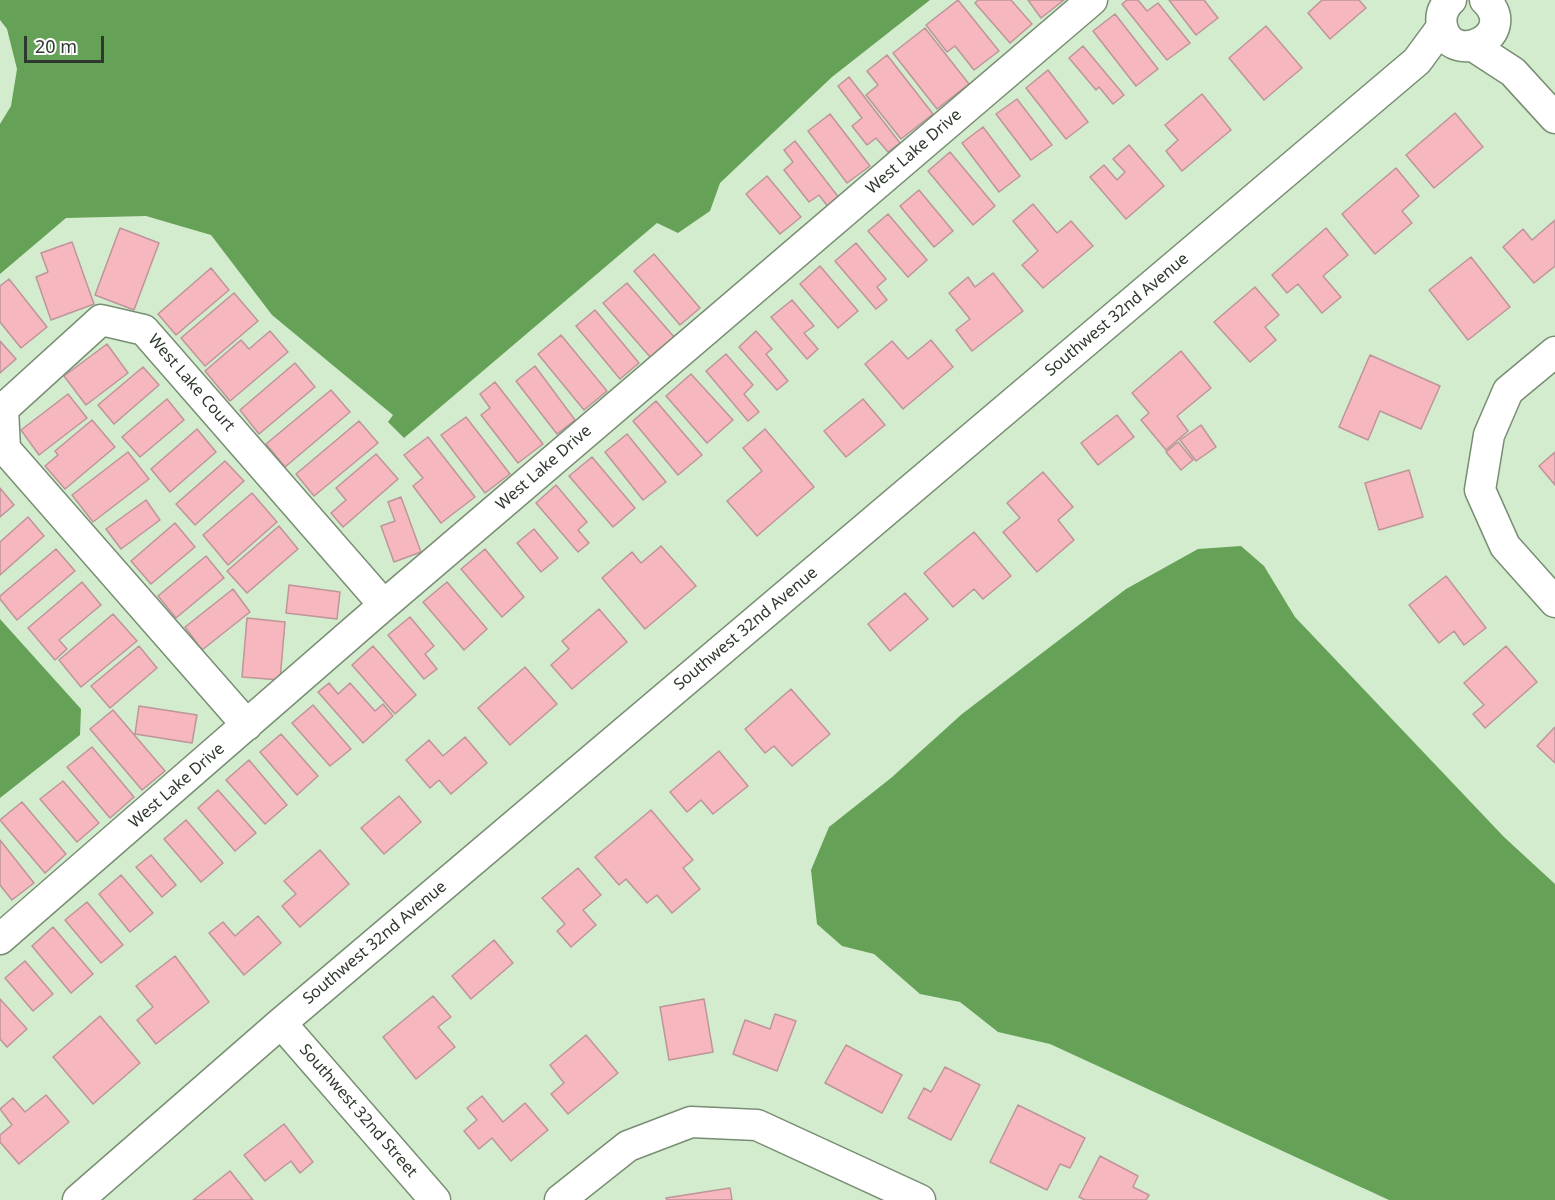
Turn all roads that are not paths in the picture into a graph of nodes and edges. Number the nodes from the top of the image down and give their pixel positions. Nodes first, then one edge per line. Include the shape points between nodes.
1 (1092, 0) edge
2 (1475, 21) edge
3 (1555, 118) edge
4 (1555, 352) edge
5 (1555, 602) edge
6 (384, 605) junction
7 (247, 725) junction
8 (0, 939) edge
9 (280, 1023) junction
10 (78, 1200) edge
11 (435, 1200) edge
12 (560, 1200) edge
13 (920, 1200) edge

1 - 6 street, West Lake Drive
2 - 3 street via 1513,72
2 - 9 street, Southwest 32nd Avenue via 1417,61
4 - 5 street via 1508,392 1489,435 1480,490 1505,546
6 - 7 street, West Lake Drive
6 - 7 street, West Lake Court via 144,330 101,321 3,409 5,449
7 - 8 street, West Lake Drive
9 - 10 street, Southwest 32nd Avenue
9 - 11 street, Southwest 32nd Street
12 - 13 street via 628,1146 691,1122 757,1125

